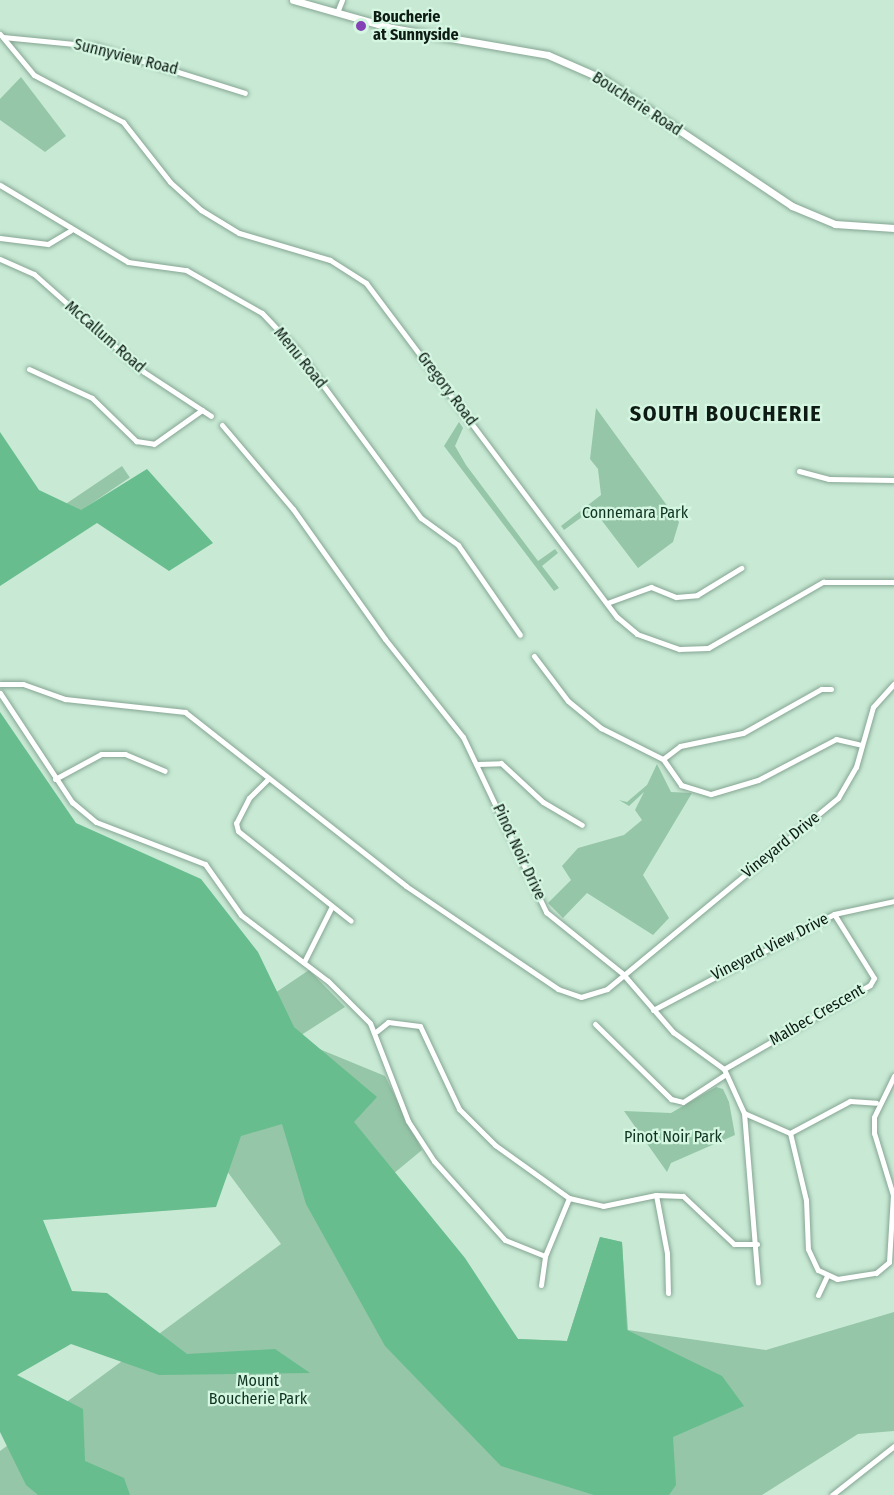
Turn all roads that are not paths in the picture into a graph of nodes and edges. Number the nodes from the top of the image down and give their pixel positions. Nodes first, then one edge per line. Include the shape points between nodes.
1 (293, 0) edge
2 (342, 0) edge
3 (338, 10) junction
4 (2, 35) edge
5 (245, 93) dead end
6 (0, 185) edge
7 (894, 228) edge
8 (70, 231) junction
9 (0, 238) edge
10 (0, 259) edge
11 (29, 369) dead end
12 (202, 410) junction
13 (211, 416) dead end
14 (222, 425) dead end
15 (799, 471) dead end
16 (894, 480) edge
17 (741, 568) dead end
18 (894, 582) edge
19 (607, 603) junction
20 (520, 635) dead end
21 (534, 656) dead end
22 (0, 684) edge
23 (894, 684) edge
24 (831, 689) dead end
25 (0, 693) edge
26 (861, 745) junction
27 (663, 759) junction
28 (478, 764) junction
29 (165, 771) dead end
30 (55, 778) junction
31 (268, 779) junction
32 (582, 825) dead end
33 (894, 901) edge
34 (331, 908) junction
35 (834, 914) junction
36 (351, 921) dead end
37 (304, 962) junction
38 (623, 974) junction
39 (653, 1010) junction
40 (595, 1024) dead end
41 (377, 1031) junction
42 (725, 1072) junction
43 (894, 1076) edge
44 (876, 1103) junction
45 (744, 1113) junction
46 (790, 1133) junction
47 (656, 1195) junction
48 (569, 1198) junction
49 (757, 1244) junction
50 (545, 1256) junction
51 (827, 1276) junction
52 (758, 1282) dead end
53 (541, 1285) dead end
54 (668, 1293) dead end
55 (818, 1295) dead end
56 (894, 1446) edge
57 (832, 1495) edge

1 - 3 main road, Boucherie Road
2 - 3 street
3 - 7 main road, Boucherie Road via 392,28 548,55 603,79 792,206 835,224
4 - 5 street, Sunnyview Road via 94,46
4 - 19 street, Gregory Road via 34,75 123,122 170,182 201,210 239,233 330,260 366,283
6 - 8 street, Menu Road
8 - 9 street via 48,244
8 - 20 street, Menu Road via 145,268 186,270 262,313 297,350 421,518 458,545
10 - 12 street, McCallum Road via 34,274 144,372
11 - 12 street via 92,398 136,441 154,444
12 - 13 street, McCallum Road
14 - 28 street, Pinot Noir Drive via 292,509
15 - 16 street via 829,479
17 - 19 street via 697,596 676,597 651,587
18 - 19 street, Gregory Road via 823,582 708,648 679,649 656,643 637,634
21 - 27 street via 568,701 601,728
22 - 31 street, Vineyard Drive via 23,684 65,699 185,712
23 - 26 street, Vineyard Drive via 873,707
24 - 27 street via 821,689 743,734 680,746
25 - 30 street
26 - 27 street via 836,739 758,780 711,794 681,785
26 - 38 street, Vineyard Drive via 856,767 838,798
28 - 32 street via 501,763 543,802
28 - 38 street, Pinot Noir Drive via 546,912
29 - 30 street via 124,754 100,754
30 - 37 street via 96,822 205,864 241,915
31 - 34 street via 249,798 236,823 238,831
31 - 38 street, Vineyard Drive via 406,886 558,989 581,997 607,989
33 - 35 street, Vineyard View Drive
34 - 36 street
34 - 37 street
35 - 39 street, Vineyard View Drive
35 - 42 street, Malbec Crescent via 874,978 870,985
37 - 41 street
38 - 39 street, Pinot Noir Drive
39 - 42 street, Pinot Noir Drive via 673,1032
40 - 42 street via 671,1099 683,1102
41 - 48 street via 388,1022 420,1026 459,1109 495,1145
41 - 50 street via 408,1121 434,1161 505,1240
42 - 45 street, Pinot Noir Drive
43 - 44 street
44 - 46 street via 850,1101
44 - 51 street via 874,1133 893,1195 889,1262 876,1274
45 - 46 street
45 - 49 street, Pinot Noir Drive
46 - 51 street via 806,1200 808,1249
47 - 48 street via 603,1206
47 - 49 street via 682,1196 734,1244
47 - 54 street via 667,1253
48 - 50 street
49 - 52 street, Pinot Noir Drive
50 - 53 street
51 - 55 street
56 - 57 street

